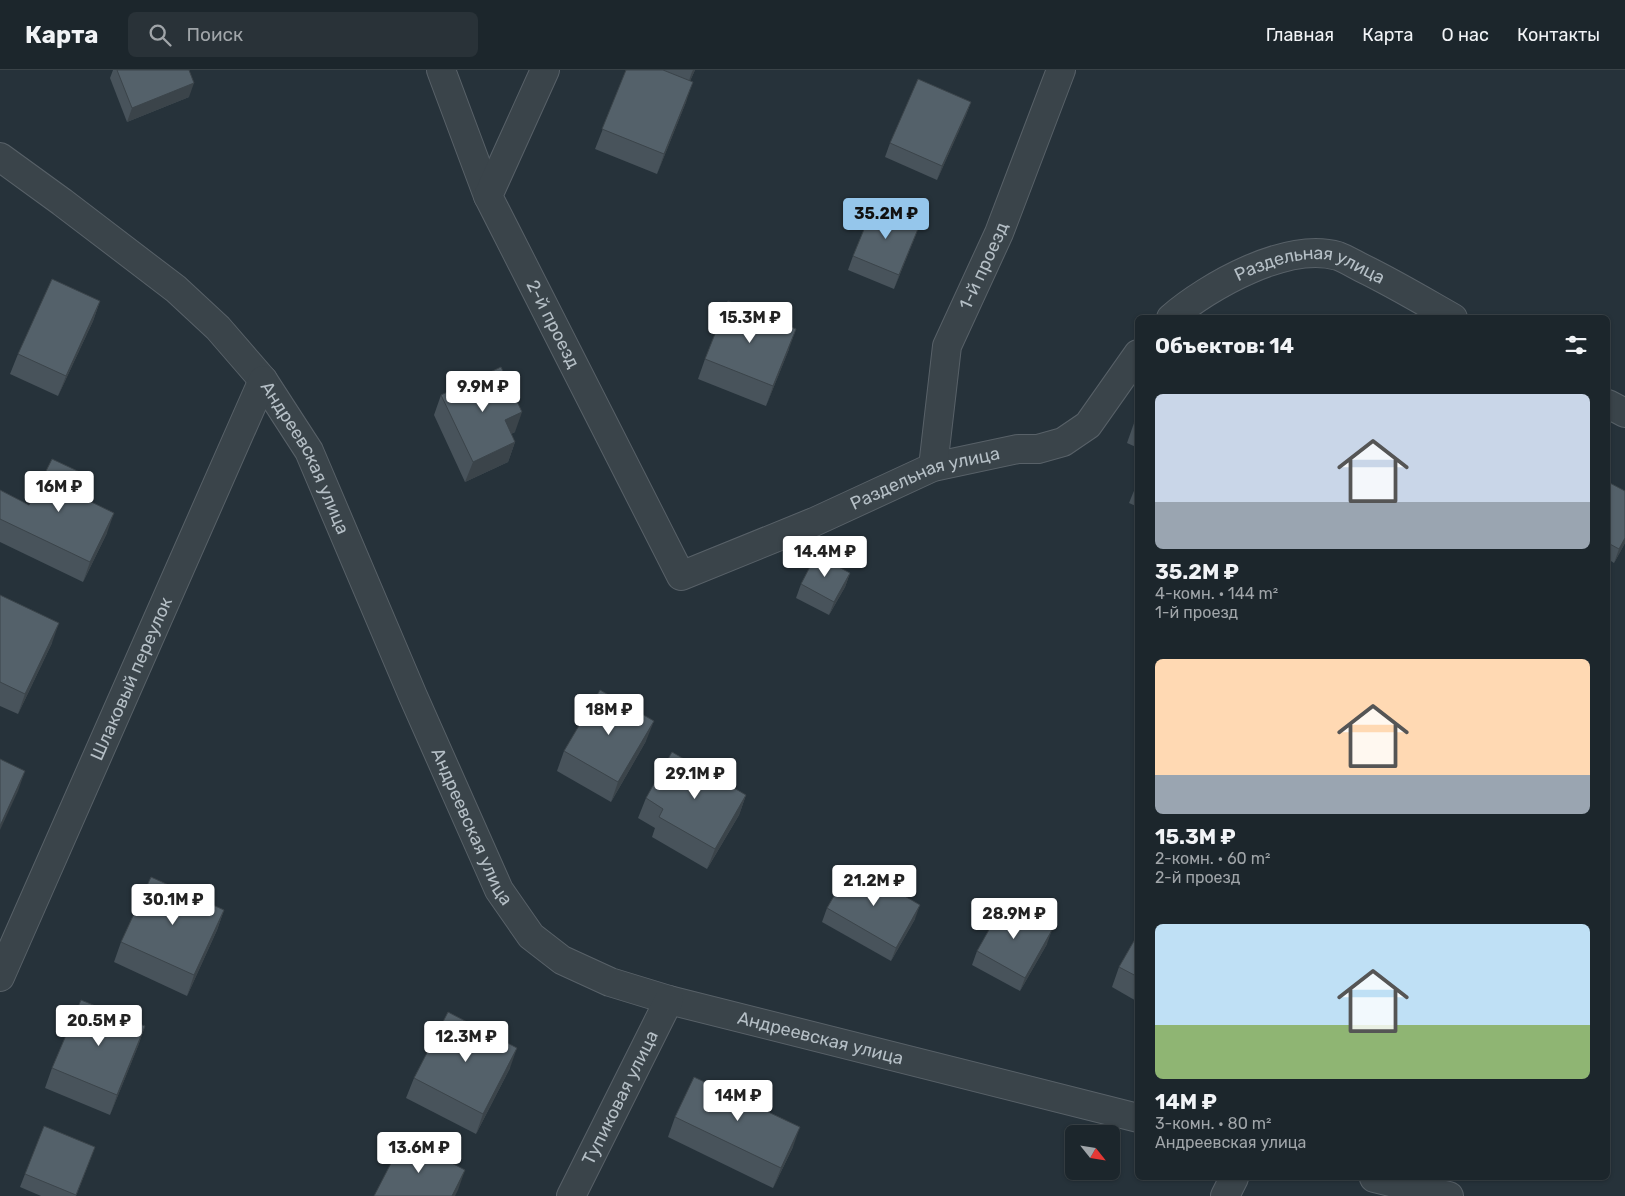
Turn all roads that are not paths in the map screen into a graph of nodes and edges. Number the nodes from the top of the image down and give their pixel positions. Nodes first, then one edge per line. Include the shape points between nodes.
1 (441, 70) edge
2 (545, 70) edge
3 (1061, 70) edge
4 (0, 157) edge
5 (488, 196) junction
6 (1175, 315) edge
7 (1448, 315) edge
8 (1135, 358) edge
9 (264, 380) junction
10 (1610, 405) edge
11 (1625, 413) edge
12 (932, 467) junction
13 (681, 576) joint
14 (0, 977) edge
15 (669, 1000) junction
16 (1135, 1117) edge
17 (1233, 1180) edge
18 (1382, 1180) edge
19 (571, 1196) edge
20 (1225, 1196) edge
21 (1449, 1196) edge

1 - 5 street, 2-й проезд
2 - 5 street
3 - 12 street, 1-й проезд via 999,233 947,346
4 - 9 street, Андреевская улица via 176,289 218,328
5 - 13 street, 2-й проезд
6 - 7 street, Раздельная улица via 1212,288 1257,266 1312,253 1338,256
8 - 12 street, Раздельная улица via 1088,425 1063,442
9 - 14 street, Шлаковый переулок
9 - 15 street, Андреевская улица via 309,451 412,696 499,890 531,936 562,960 610,982
10 - 11 street
12 - 13 street, Раздельная улица via 814,522
15 - 16 street, Андреевская улица
15 - 19 street, Тупиковая улица
17 - 20 street
18 - 21 street

